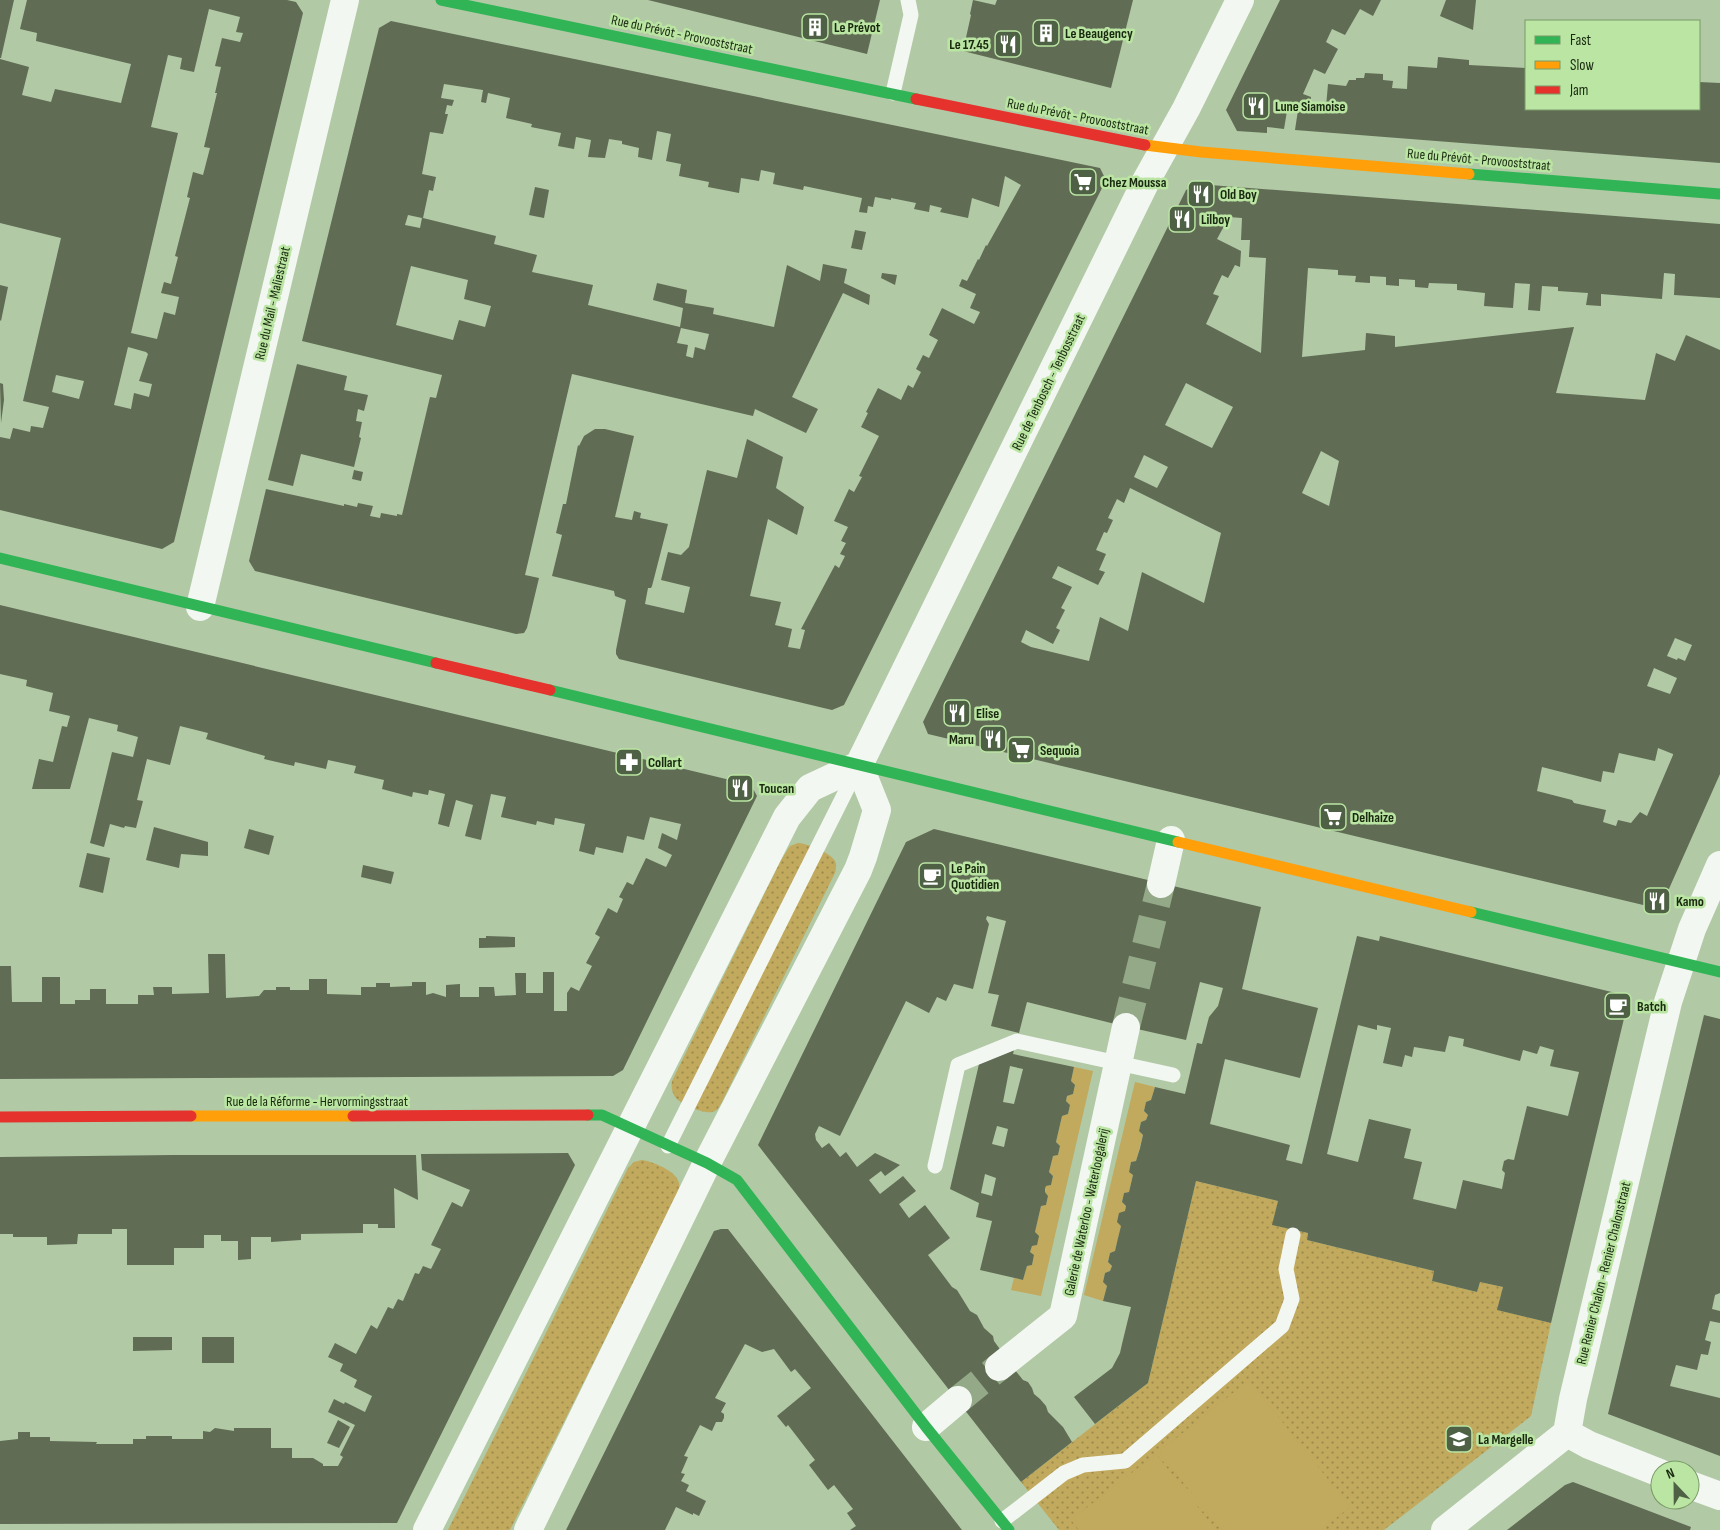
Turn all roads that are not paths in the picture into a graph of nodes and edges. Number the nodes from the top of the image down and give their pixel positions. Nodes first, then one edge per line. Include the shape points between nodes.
1 (344, 0) edge
2 (441, 0) edge
3 (908, 0) edge
4 (1240, 0) edge
5 (892, 93) junction
6 (1164, 147) junction
7 (1720, 194) edge
8 (0, 558) edge
9 (200, 607) junction
10 (859, 765) junction
11 (1171, 840) junction
12 (1720, 865) edge
13 (1160, 884) tunnel mouth
14 (1681, 962) junction
15 (1720, 972) edge
16 (1126, 1027) tunnel mouth
17 (1118, 1063) junction
18 (1173, 1075) dead end
19 (0, 1117) edge
20 (630, 1128) junction
21 (668, 1146) junction
22 (707, 1163) junction
23 (935, 1166) dead end
24 (1294, 1235) dead end
25 (999, 1368) tunnel mouth
26 (958, 1400) tunnel mouth
27 (926, 1427) junction
28 (1566, 1433) junction
29 (1650, 1469) edge
30 (1700, 1489) edge
31 (1720, 1496) edge
32 (1005, 1525) edge
33 (427, 1530) edge
34 (528, 1530) edge
35 (1445, 1530) edge

1 - 9 street, Rue du Mail - Maliestraat
2 - 5 street, Rue du Prévôt - Provooststraat
3 - 5 lane via 911,15
4 - 6 street, Rue de Tenbosch - Tenbosstraat
5 - 6 street, Rue du Prévôt - Provooststraat via 1129,143
6 - 7 street, Rue du Prévôt - Provooststraat
6 - 10 street, Rue de Tenbosch - Tenbosstraat
8 - 9 street
9 - 10 street
10 - 11 street
10 - 20 street via 810,788 787,816
10 - 21 lane
10 - 22 street via 877,810 864,857
11 - 13 street
11 - 14 street
12 - 14 street, Rue Renier Chalon - Renier Chalonstraat
14 - 15 street
14 - 28 street, Rue Renier Chalon - Renier Chalonstraat via 1666,1011
16 - 17 street, Galerie de Waterloo - Waterloogalerij
17 - 18 lane
17 - 23 lane via 1017,1041 958,1065
17 - 25 street, Galerie de Waterloo - Waterloogalerij via 1063,1316
19 - 20 street, Rue de la Réforme - Hervormingsstraat via 602,1115
20 - 21 street, Rue de la Réforme - Hervormingsstraat
20 - 33 street
21 - 22 street, Rue de la Réforme - Hervormingsstraat
22 - 27 street, Rue de la Réforme - Hervormingsstraat via 737,1180
22 - 34 street
24 - 32 lane via 1286,1269 1292,1299 1282,1326 1125,1461 1083,1465 1064,1473
26 - 27 street
27 - 32 street, Rue de la Réforme - Hervormingsstraat
28 - 29 street
28 - 35 street
30 - 31 street

